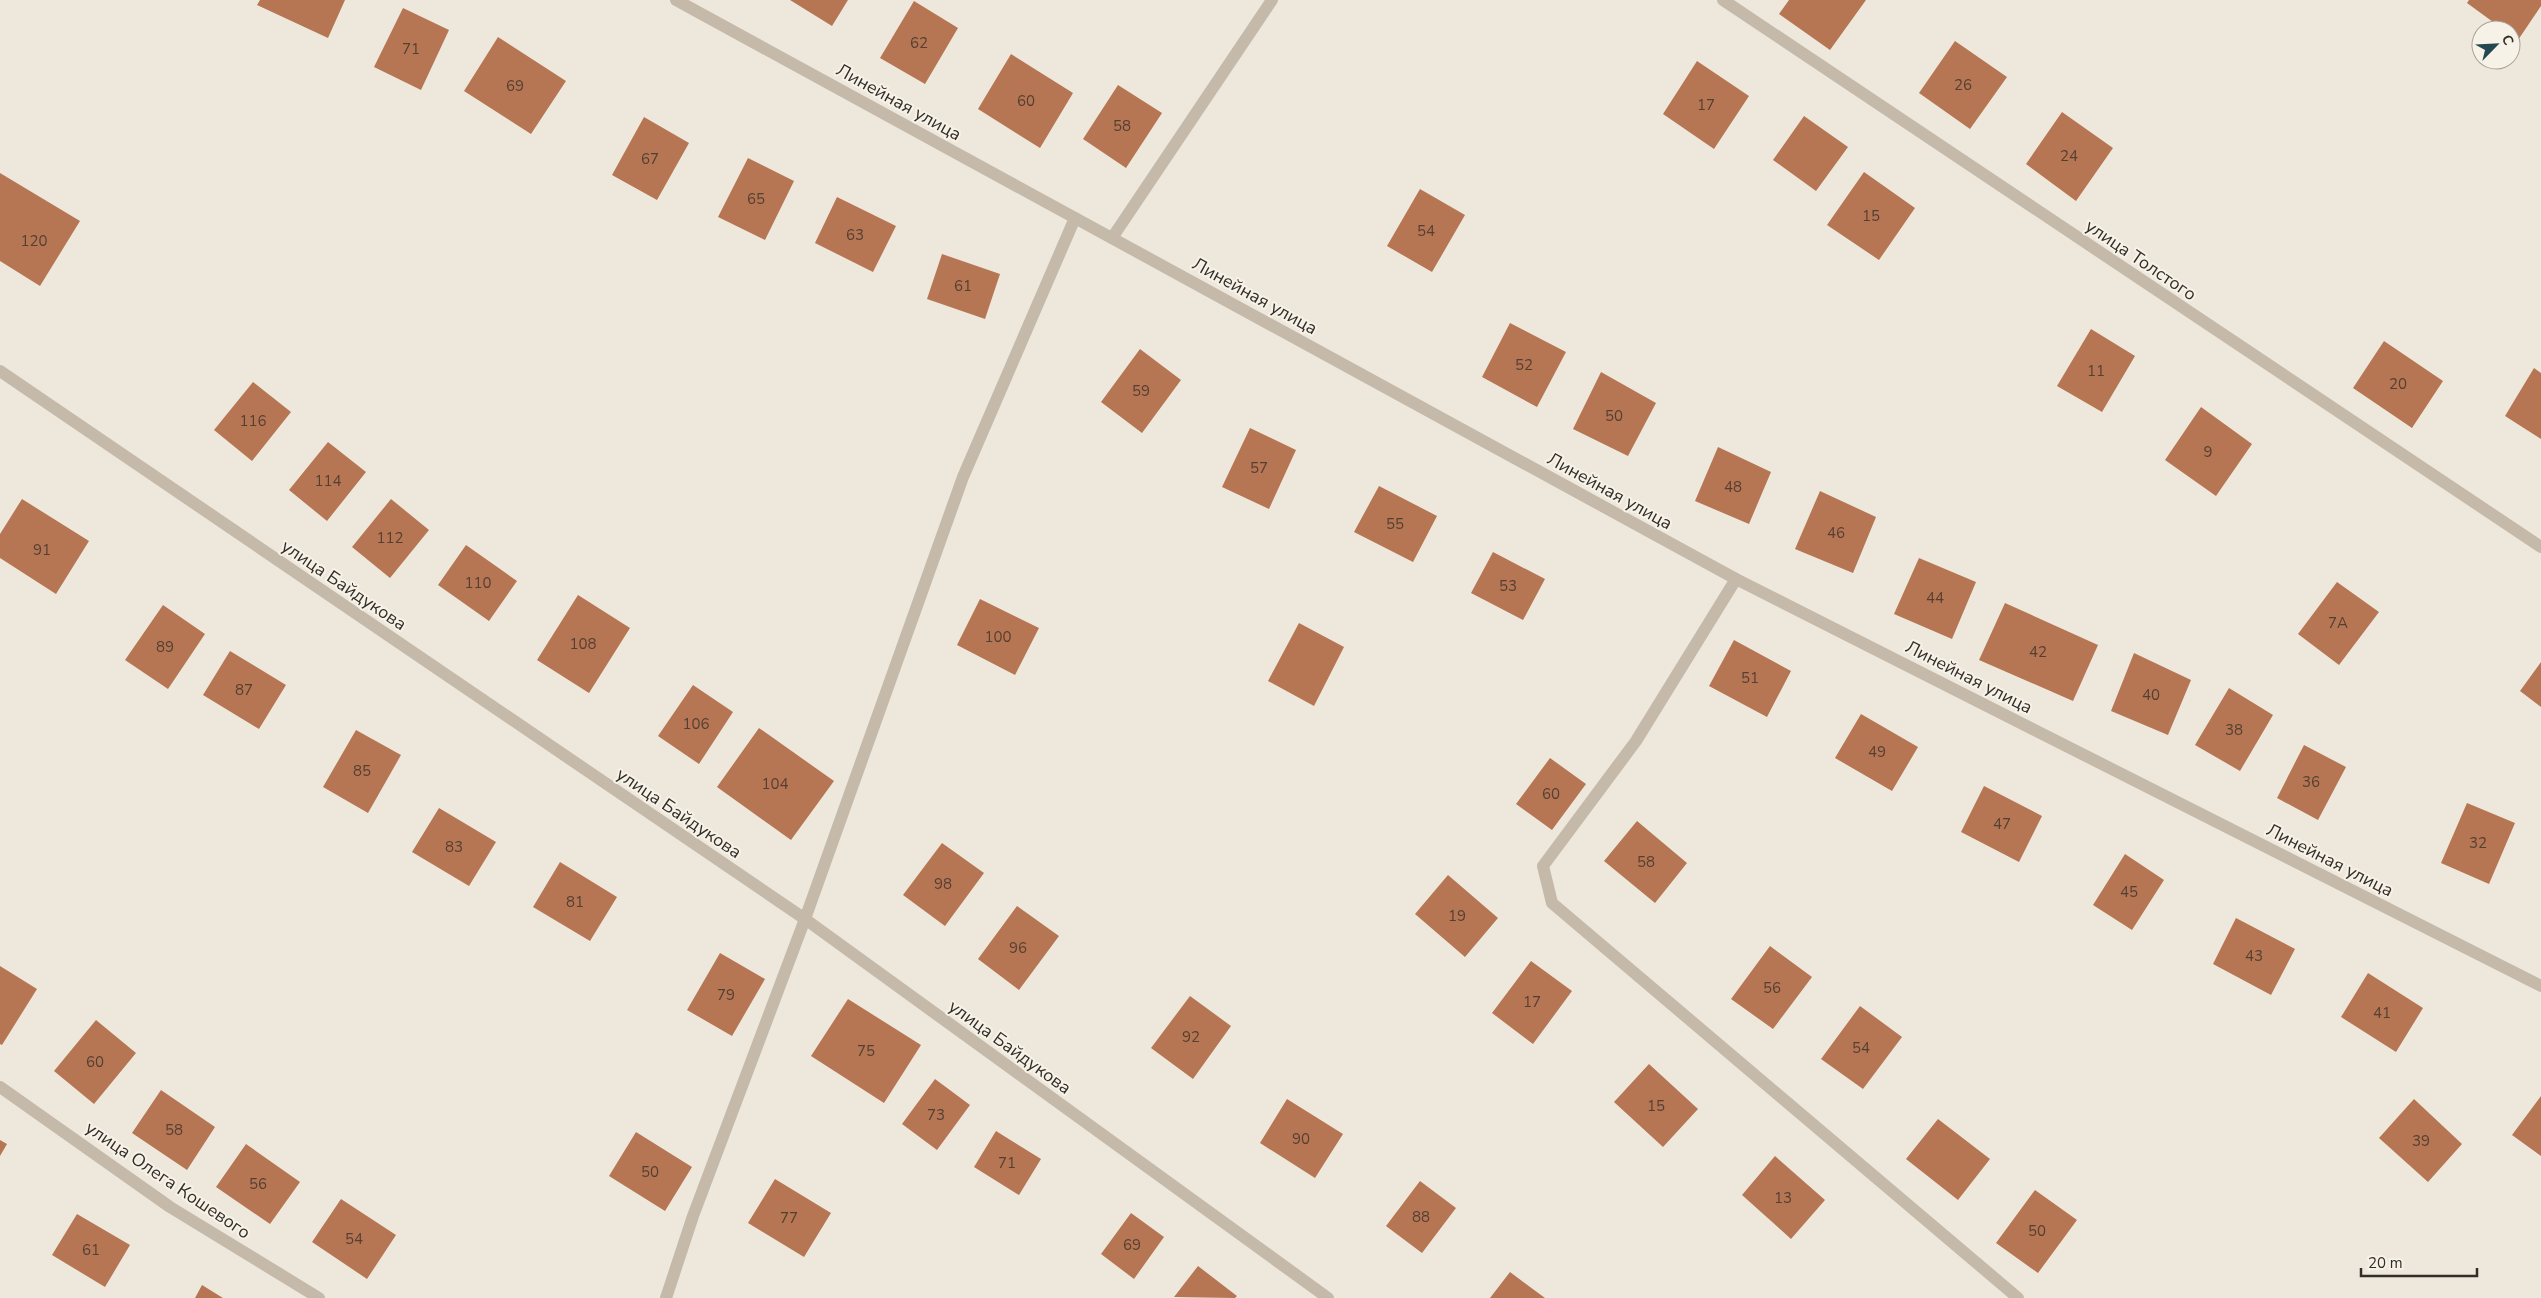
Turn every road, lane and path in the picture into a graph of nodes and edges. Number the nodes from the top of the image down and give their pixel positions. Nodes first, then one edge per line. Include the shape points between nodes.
1 (676, 0) edge
2 (1272, 0) edge
3 (1722, 0) edge
4 (1075, 218) junction
5 (1112, 238) junction
6 (0, 371) edge
7 (2541, 547) edge
8 (1736, 579) junction
9 (805, 919) junction
10 (2541, 986) edge
11 (0, 1087) edge
12 (319, 1298) edge
13 (666, 1298) edge
14 (1328, 1298) edge
15 (2018, 1298) edge

1 - 4 street, Линейная улица
2 - 5 street
3 - 7 street, улица Толстого
4 - 5 street, Линейная улица
4 - 9 street via 963,477
5 - 8 street, Линейная улица
6 - 9 street, улица Байдукова
8 - 10 street, Линейная улица
8 - 15 street via 1636,741 1543,866 1552,903
9 - 13 street
9 - 14 street, улица Байдукова
11 - 12 street, улица Олега Кошевого via 170,1206

